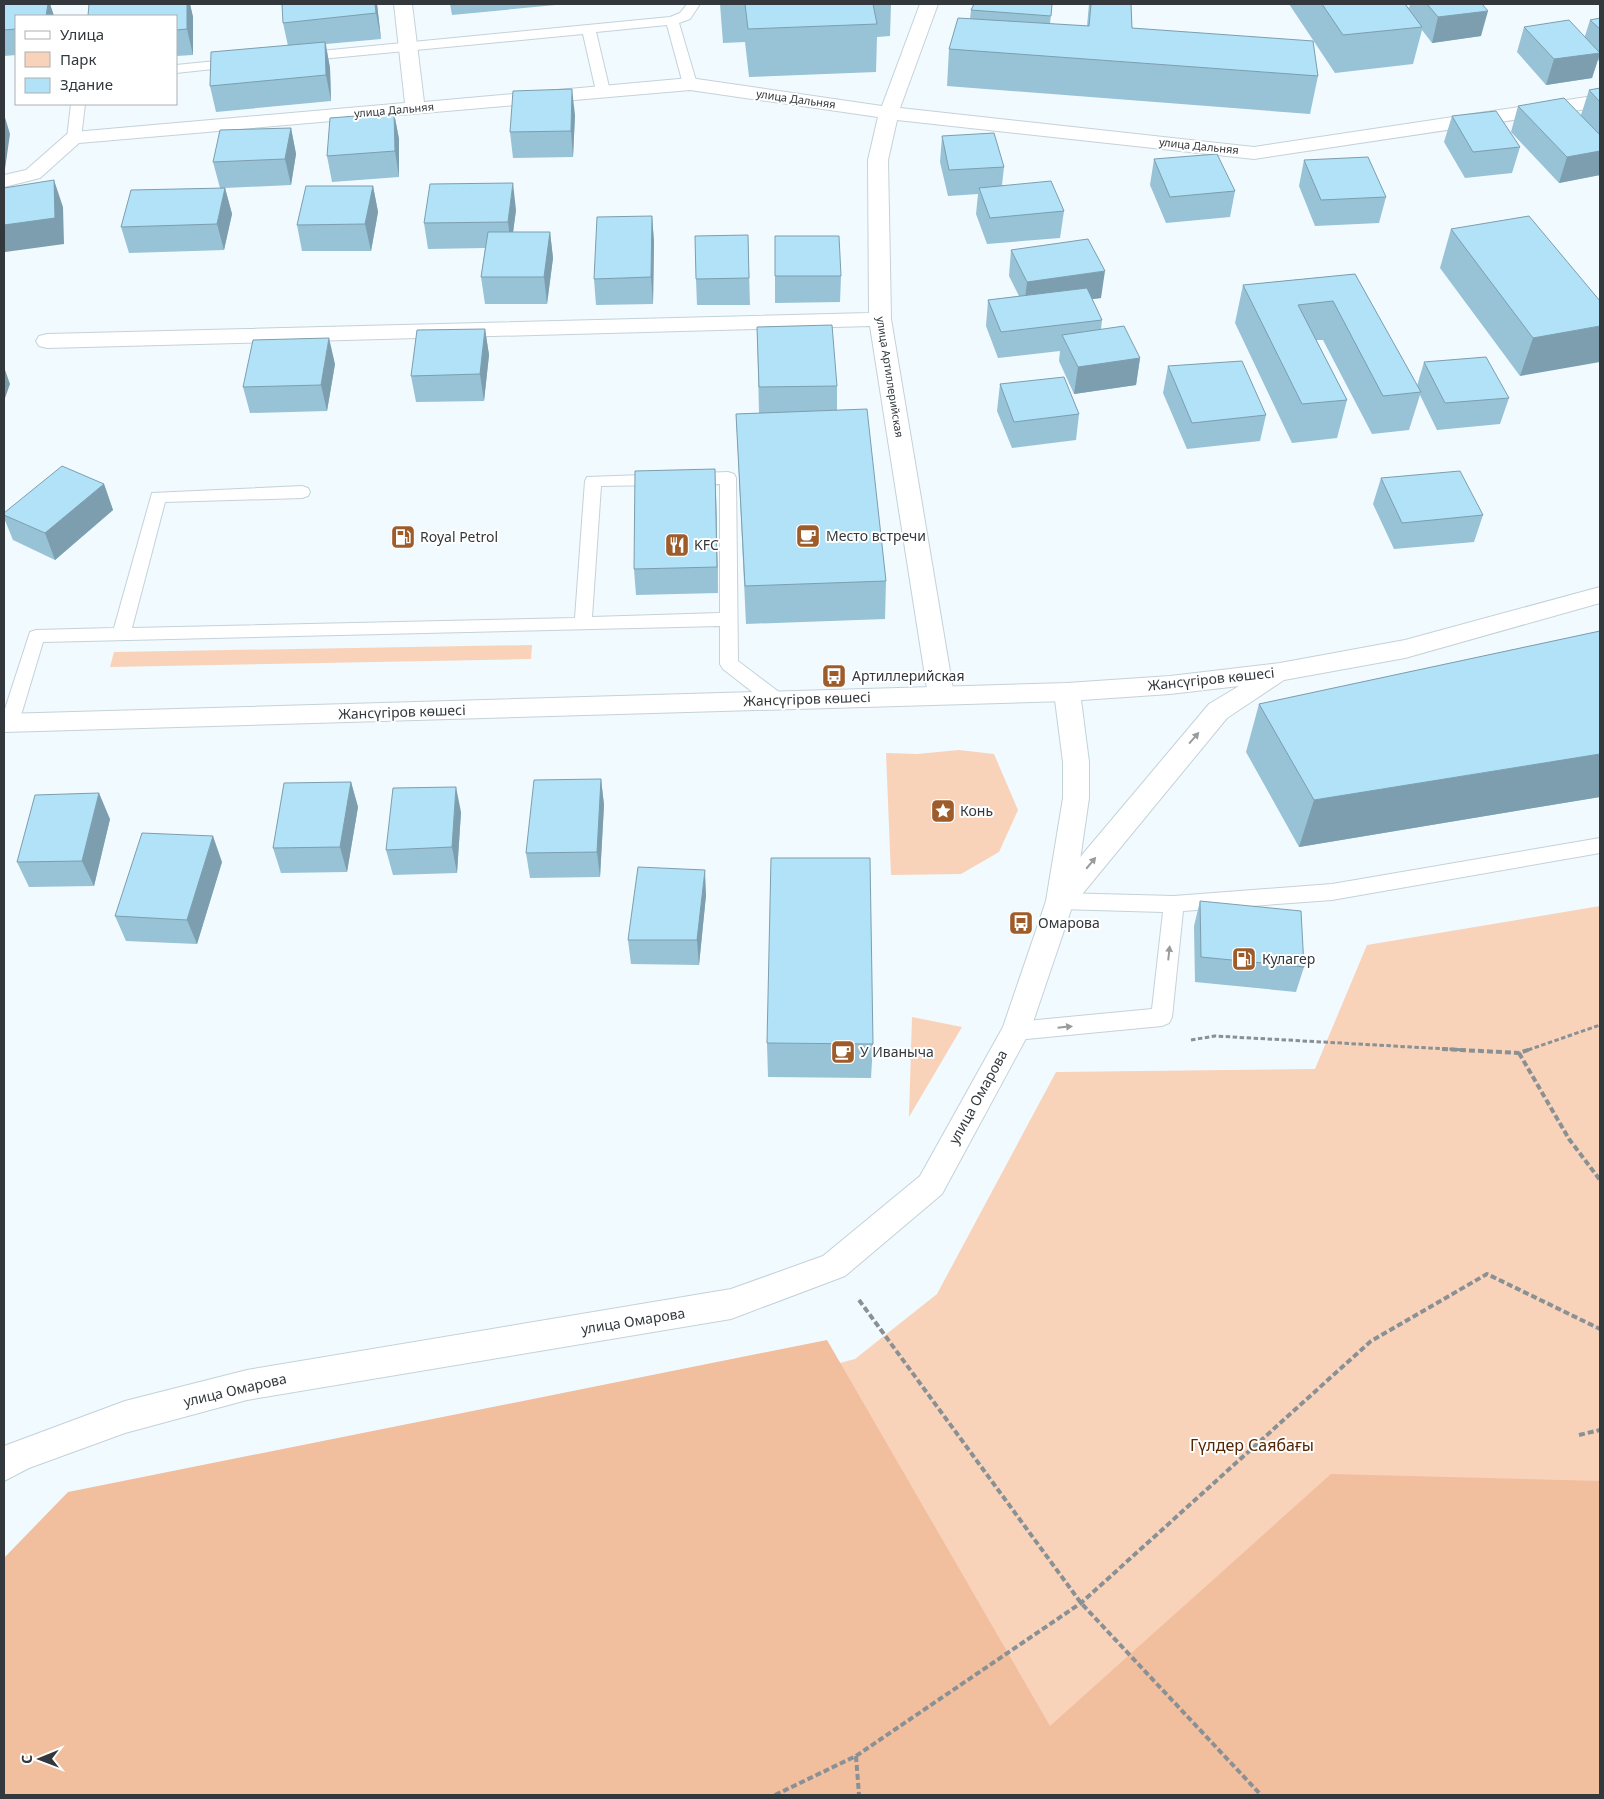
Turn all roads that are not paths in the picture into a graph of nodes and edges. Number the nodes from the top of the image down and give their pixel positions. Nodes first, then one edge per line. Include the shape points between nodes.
1 (403, 4) edge
2 (693, 4) edge
3 (929, 4) edge
4 (672, 21) junction
5 (589, 29) junction
6 (408, 46) junction
7 (282, 58) edge
8 (254, 61) edge
9 (178, 69) edge
10 (690, 84) junction
11 (603, 91) junction
12 (1600, 100) edge
13 (78, 105) edge
14 (415, 109) junction
15 (889, 113) junction
16 (74, 138) junction
17 (4, 181) edge
18 (880, 319) junction
19 (47, 341) dead end
20 (302, 492) dead end
21 (1600, 595) edge
22 (729, 619) junction
23 (583, 624) junction
24 (121, 634) junction
25 (1280, 672) junction
26 (1067, 692) junction
27 (941, 695) junction
28 (776, 700) junction
29 (7, 723) edge
30 (1600, 845) edge
31 (1060, 901) junction
32 (1174, 904) junction
33 (1016, 1031) junction
34 (4, 1466) edge

1 - 6 street
2 - 4 lane via 685,16
3 - 15 street, улица Артиллерийская
4 - 5 lane
4 - 10 lane
5 - 6 lane
5 - 11 lane
6 - 7 lane
6 - 14 street
8 - 9 lane
10 - 11 street, улица Дальняя
10 - 15 street, улица Дальняя
11 - 14 street, улица Дальняя
12 - 15 street, улица Дальняя via 1254,152
13 - 16 lane
14 - 16 street, улица Дальняя
15 - 18 street, улица Артиллерийская via 878,160
16 - 17 street via 33,174
18 - 19 street
18 - 27 street, улица Артиллерийская
20 - 24 lane via 158,497
21 - 25 street, Жансүгіров көшесі via 1405,649
22 - 23 lane
22 - 23 lane via 728,478 593,481
22 - 28 lane via 729,664
23 - 24 lane
24 - 29 lane via 36,636
25 - 26 street, Жансүгіров көшесі via 1170,685
31 -> 25 street via 1218,710
26 - 27 street, Жансүгіров көшесі
26 - 31 street via 1076,762 1076,798
27 - 28 street, Жансүгіров көшесі
28 - 29 street, Жансүгіров көшесі
30 - 32 lane via 1332,892
31 - 32 lane
31 - 33 street, улица Омарова
33 -> 32 lane via 1162,1017
33 - 34 street, улица Омарова via 931,1184 834,1266 731,1304 247,1385 125,1417 18,1456

